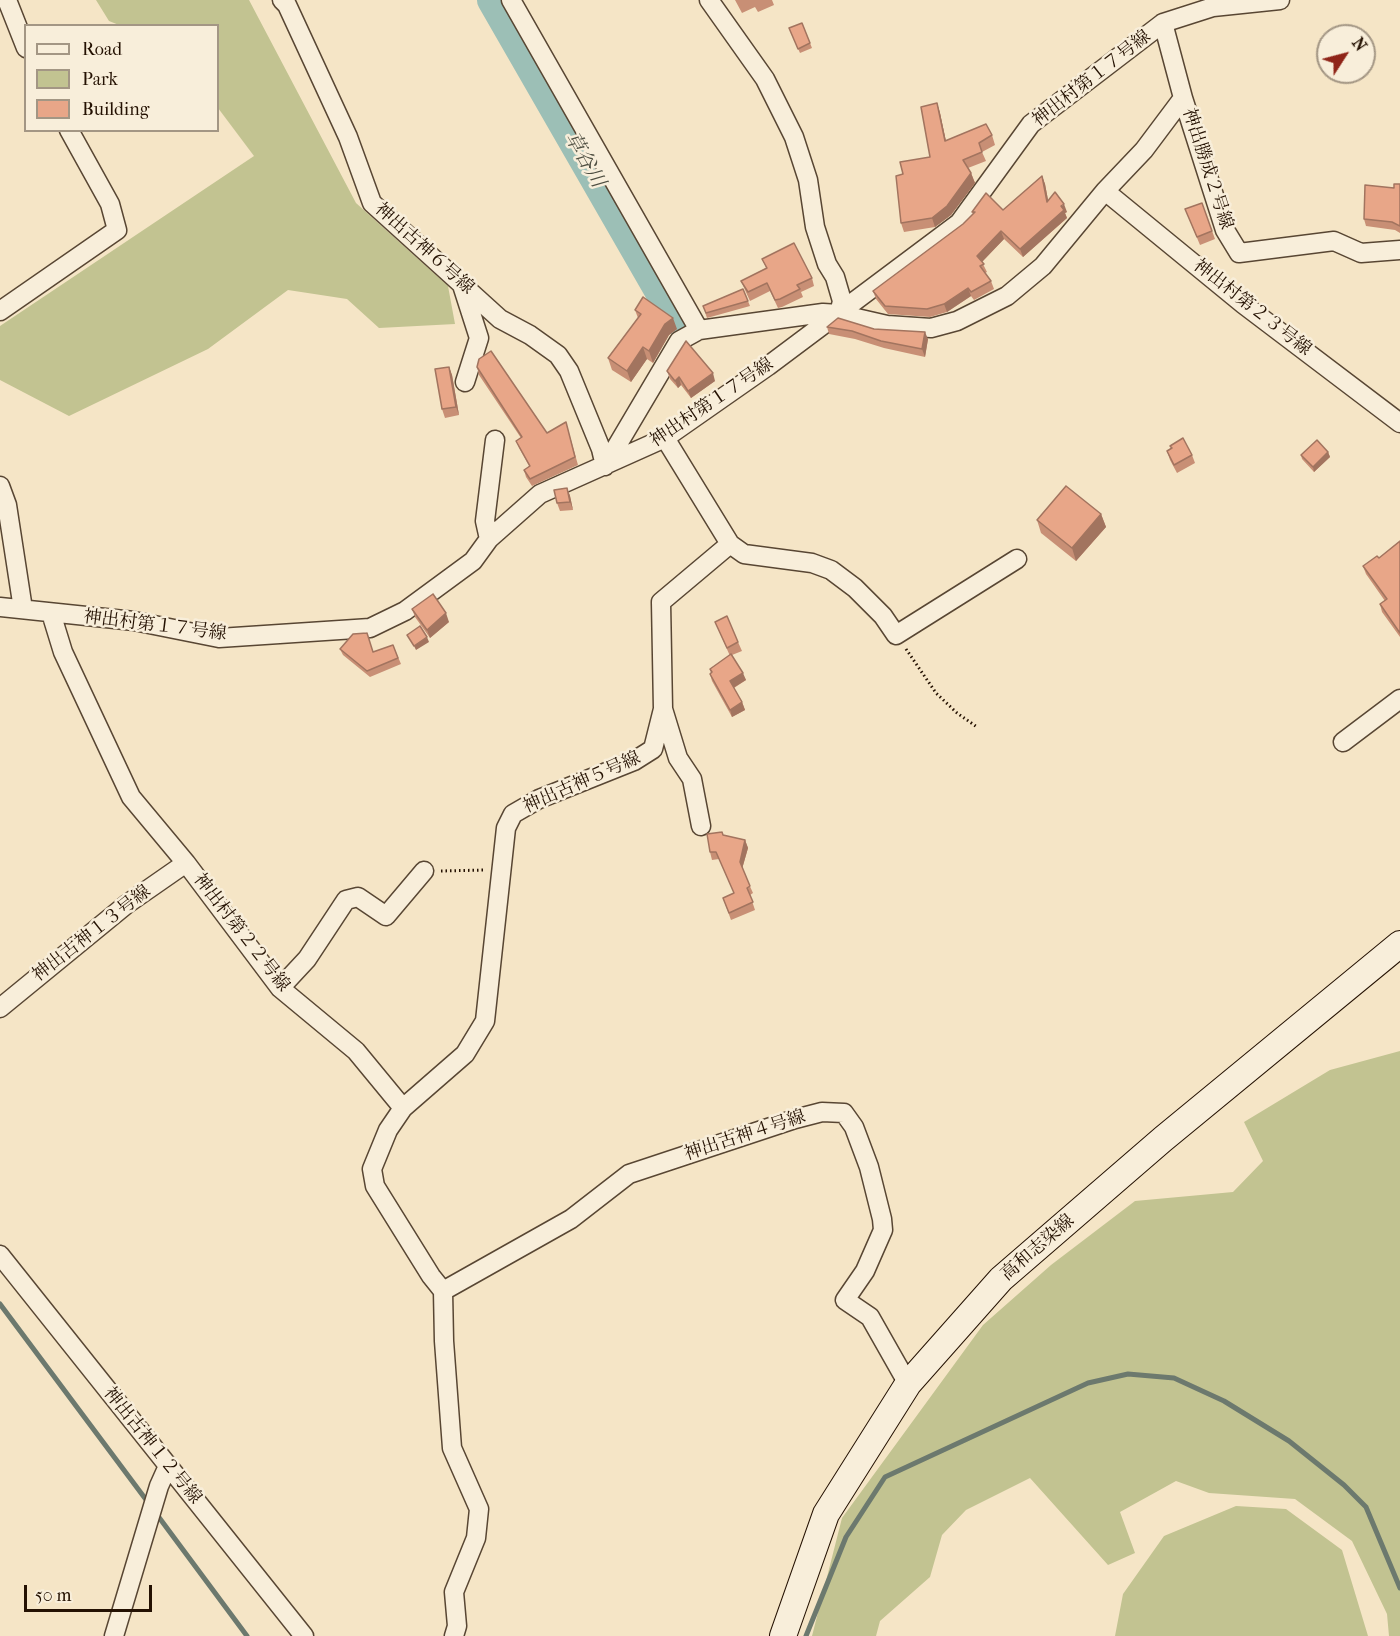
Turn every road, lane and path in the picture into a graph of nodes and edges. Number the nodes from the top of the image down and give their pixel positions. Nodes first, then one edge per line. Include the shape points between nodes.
1 (8, 0) edge
2 (282, 0) edge
3 (511, 0) edge
4 (709, 0) edge
5 (1280, 0) edge
6 (1212, 3) edge
7 (1163, 23) junction
8 (24, 43) edge
9 (1183, 98) junction
10 (70, 132) edge
11 (1105, 191) junction
12 (1400, 250) edge
13 (460, 280) junction
14 (0, 311) edge
15 (839, 314) junction
16 (699, 330) junction
17 (465, 382) dead end
18 (1400, 423) edge
19 (664, 438) junction
20 (495, 440) dead end
21 (605, 466) junction
22 (0, 486) edge
23 (489, 539) junction
24 (730, 544) junction
25 (1017, 559) dead end
26 (0, 606) edge
27 (23, 609) junction
28 (51, 613) junction
29 (896, 635) junction
30 (1400, 699) edge
31 (663, 709) junction
32 (977, 727) dead end
33 (1343, 742) dead end
34 (701, 826) dead end
35 (186, 863) junction
36 (502, 870) junction
37 (424, 871) joint
38 (1400, 944) edge
39 (280, 988) junction
40 (0, 1008) edge
41 (403, 1108) junction
42 (0, 1255) edge
43 (443, 1291) junction
44 (908, 1384) junction
45 (168, 1466) junction
46 (114, 1636) edge
47 (304, 1636) edge
48 (454, 1636) edge
49 (783, 1636) edge

1 - 8 street
2 - 13 street, 神出古神６号線 via 348,137 372,203
3 - 16 street
4 - 15 street via 765,79 794,137 808,180 815,227 827,264 836,277 842,301
5 - 6 street, 神出村第１７号線
6 - 7 street, 神出村第１７号線
7 - 9 street, 神出勝成２号線
7 - 15 street, 神出村第１７号線 via 1031,124 959,223
9 - 11 street, 神出勝成２号線 via 1144,150
9 - 12 street, 神出勝成２号線 via 1225,230 1239,253 1334,241 1361,253
10 - 14 street via 110,204 117,230
11 - 15 street, 神出勝成２号線 via 1043,266 1006,296 957,321 931,328 909,327
11 - 18 street, 神出村第２３号線
13 - 17 street via 479,338
13 - 21 street, 神出古神６号線 via 500,319 558,355 569,370
15 - 16 street, 神出勝成２号線
15 - 19 street, 神出村第１７号線
16 - 21 street via 680,341
19 - 21 street, 神出村第１７号線
19 - 24 street
20 - 23 street via 485,521
21 - 23 street, 神出村第１７号線 via 540,494
22 - 27 street via 7,505
23 - 28 street, 神出村第１７号線 via 473,561 405,611 370,628 219,638 134,621
24 - 29 street via 744,554 812,563 831,570 855,588
24 - 31 street, 神出古神５号線 via 661,602
25 - 29 street
26 - 27 street, 神出村第１７号線
27 - 28 street, 神出村第１７号線
28 - 35 street, 神出村第２２号線 via 63,652 130,797
29 - 32 path via 936,693
30 - 33 street
31 - 34 street via 678,758 692,779
31 - 36 street, 神出古神５号線 via 653,749 513,814 506,828
35 - 39 street, 神出村第２２号線
35 - 40 street, 神出古神１３号線 via 127,904
36 - 37 path
36 - 41 street, 神出古神５号線 via 485,1021 465,1054
37 - 39 street via 386,916 358,897 346,900 307,959
38 - 44 street, 高和志染線 via 1163,1139 1001,1279
39 - 41 street, 神出村第２２号線 via 356,1051
41 - 43 street via 388,1130 372,1169 375,1186
42 - 45 street, 神出古神１２号線
43 - 44 street, 神出古神４号線 via 570,1219 629,1174 795,1119 822,1112 844,1113 854,1127 869,1167 883,1230 865,1271 845,1300 870,1317
43 - 48 street via 452,1448 479,1509 476,1538 454,1592
44 - 49 street, 高和志染線 via 826,1514
45 - 46 street
45 - 47 street, 神出古神１２号線

